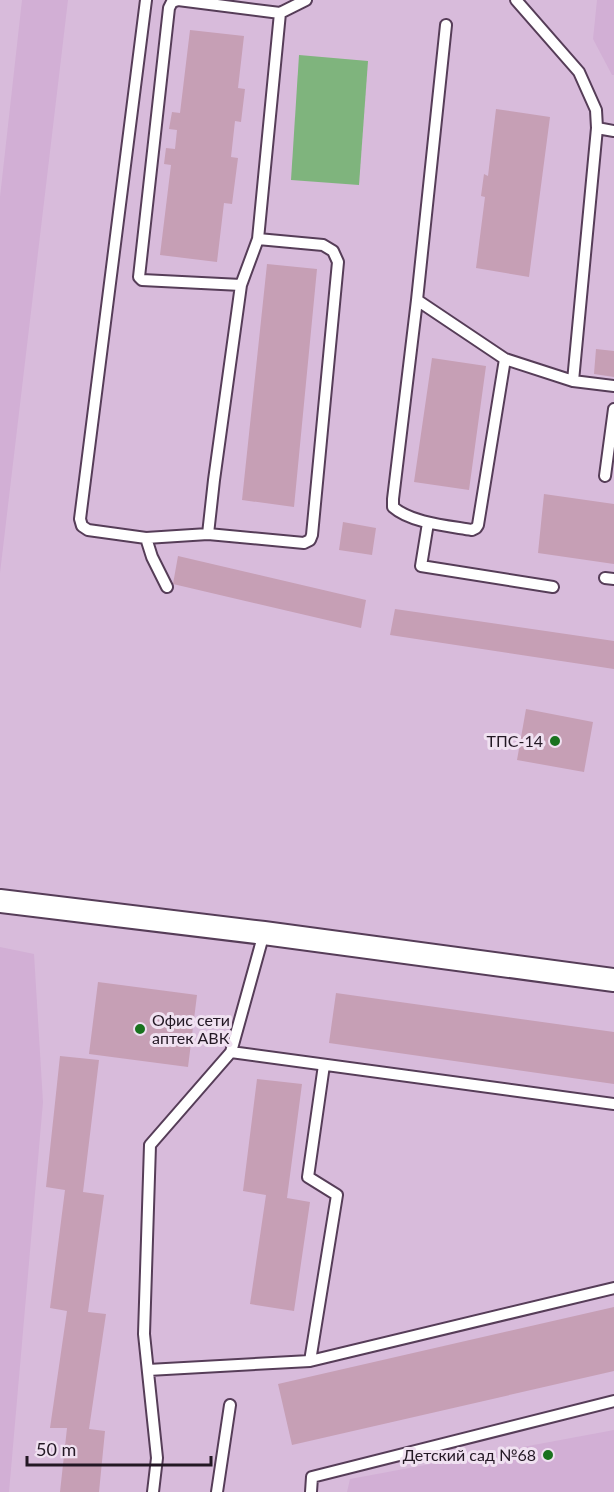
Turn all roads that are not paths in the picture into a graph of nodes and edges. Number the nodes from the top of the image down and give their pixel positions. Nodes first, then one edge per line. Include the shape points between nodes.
1 (146, 0) edge
2 (306, 0) edge
3 (516, 0) edge
4 (280, 13) junction
5 (446, 25) dead end
6 (597, 128) junction
7 (614, 130) edge
8 (258, 239) junction
9 (242, 285) junction
10 (417, 300) junction
11 (506, 359) junction
12 (573, 381) junction
13 (614, 386) edge
14 (614, 409) edge
15 (605, 476) dead end
16 (428, 523) junction
17 (208, 534) junction
18 (146, 538) junction
19 (167, 587) dead end
20 (553, 587) dead end
21 (0, 901) edge
22 (264, 933) junction
23 (614, 980) edge
24 (231, 1052) junction
25 (324, 1065) junction
26 (614, 1104) edge
27 (614, 1288) edge
28 (310, 1361) junction
29 (148, 1370) junction
30 (614, 1401) edge
31 (230, 1405) dead end
32 (153, 1492) edge
33 (217, 1492) edge
34 (311, 1492) edge

1 - 18 lane via 80,519 88,530
2 - 4 lane
3 - 6 lane via 579,72 596,110
4 - 8 lane
4 - 9 lane via 178,0 169,9 139,277
5 - 10 lane
6 - 7 lane
6 - 12 lane
8 - 9 lane
8 - 17 lane via 323,245 333,251 338,262 312,535 304,543
9 - 17 lane
10 - 11 lane
10 - 16 lane via 393,507
11 - 12 lane
11 - 16 lane via 478,525 472,530
12 - 13 lane
14 - 15 lane
16 - 20 lane via 421,566
17 - 18 lane
18 - 19 lane
21 - 22 street
22 - 23 street
22 - 24 lane
24 - 25 lane
24 - 29 lane via 150,1145 144,1334
25 - 26 lane
25 - 28 lane via 308,1177 337,1195
27 - 28 lane
28 - 29 lane
29 - 32 lane via 157,1458
30 - 34 lane via 312,1477
31 - 33 lane

